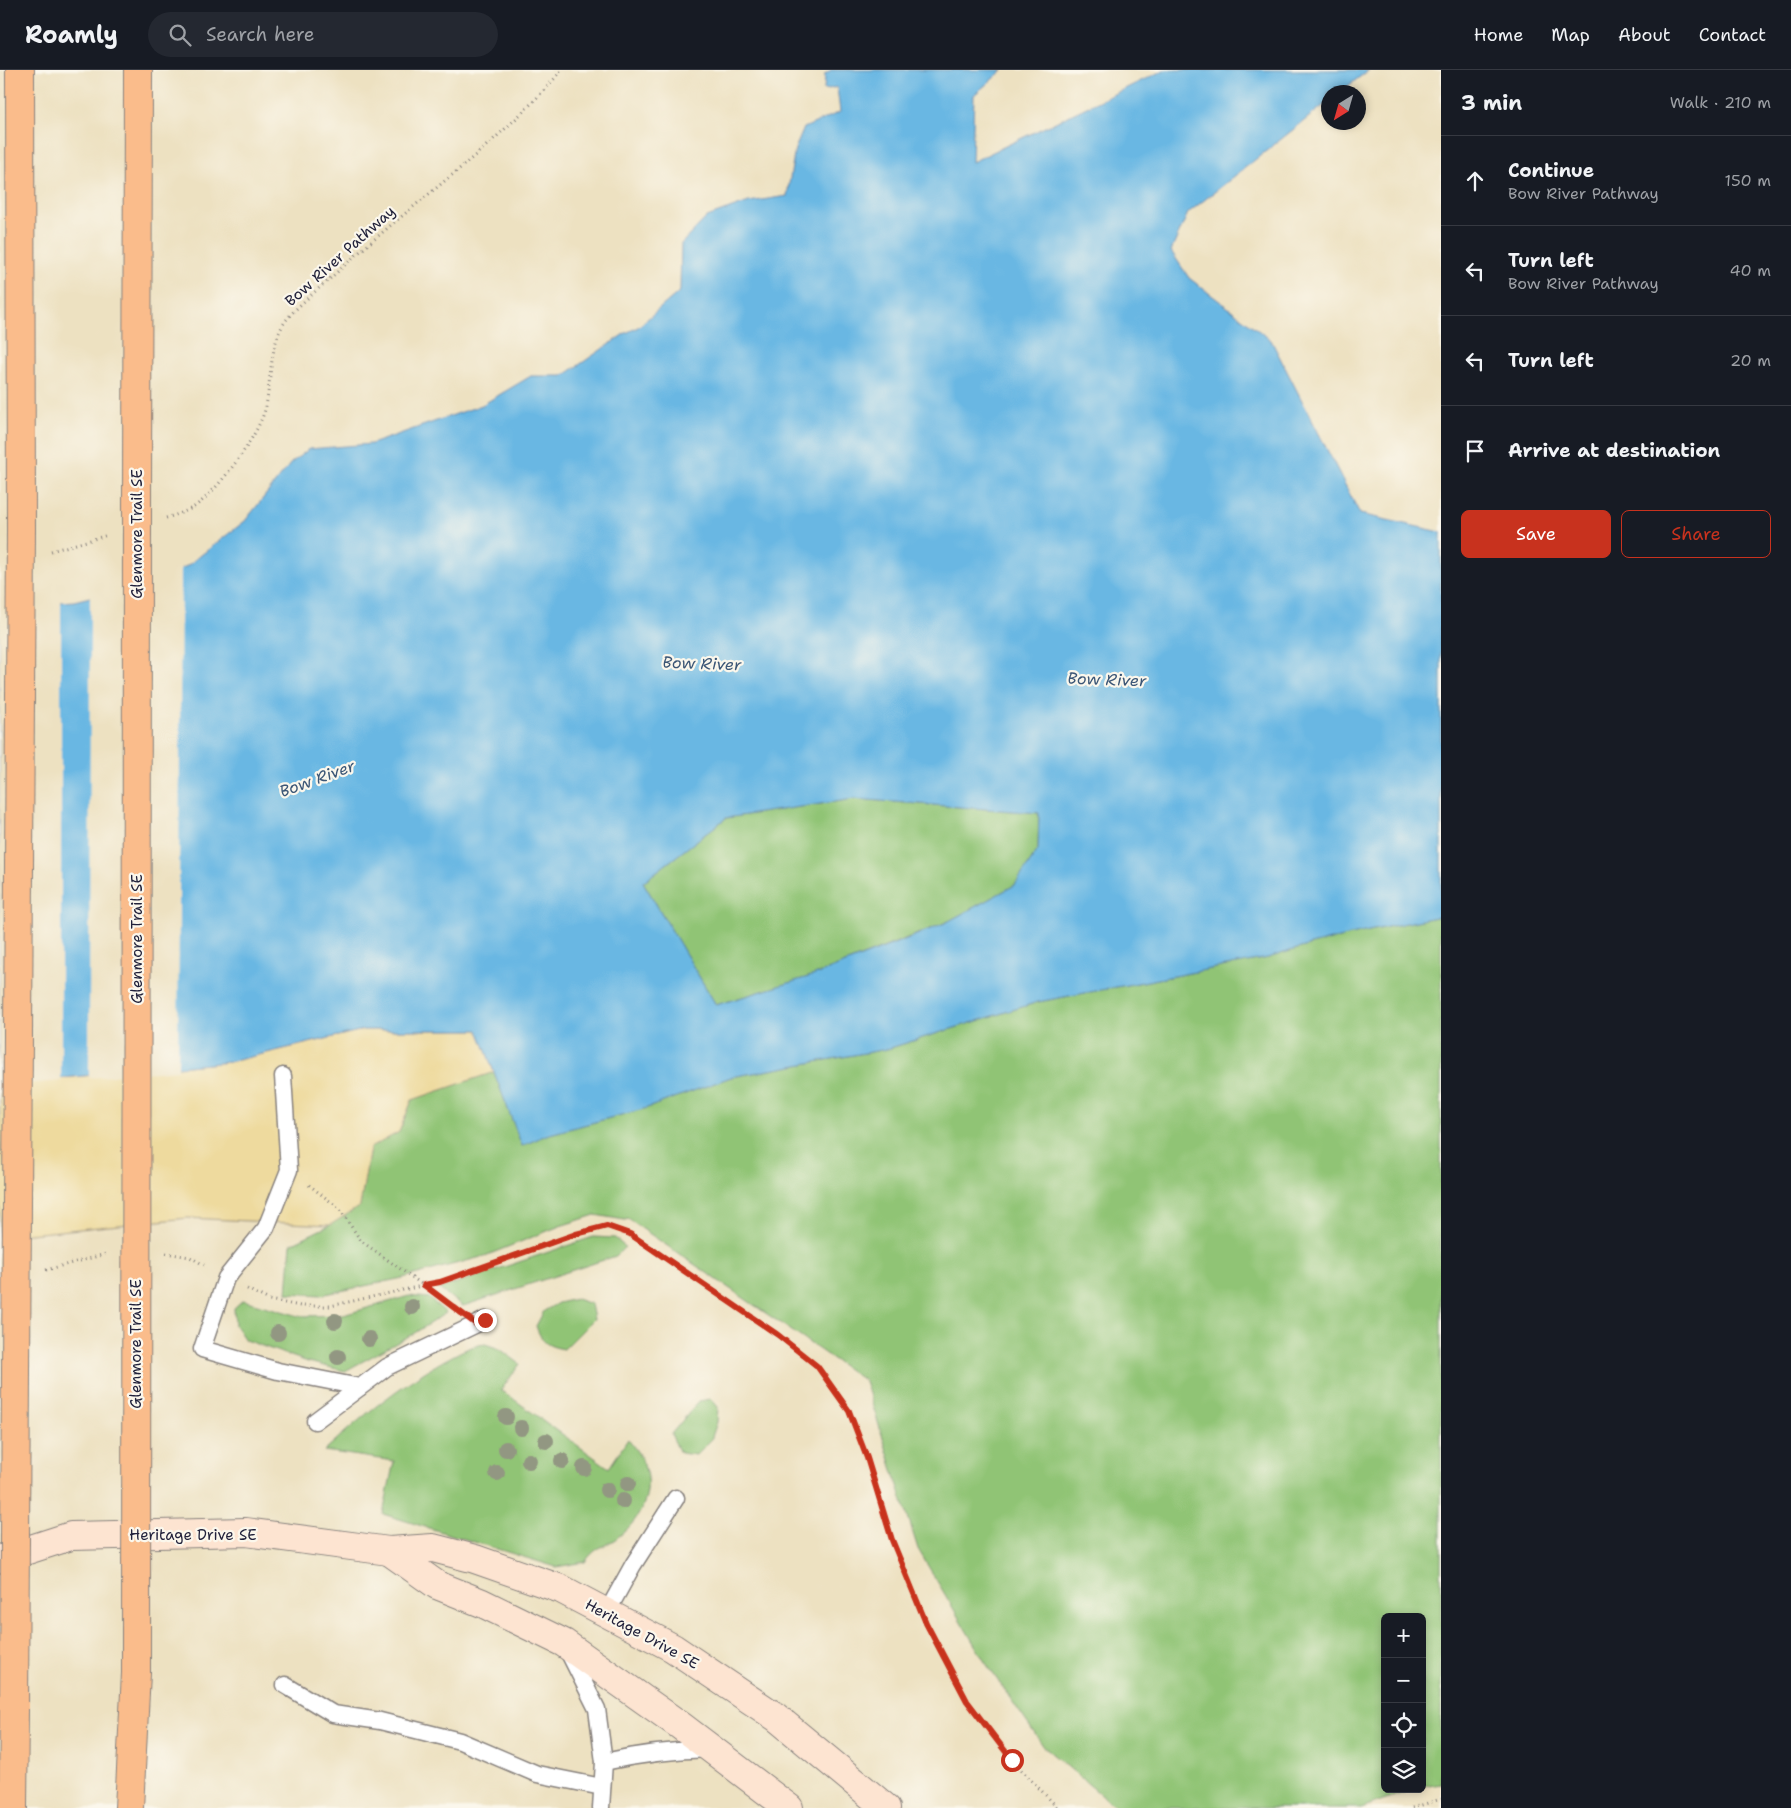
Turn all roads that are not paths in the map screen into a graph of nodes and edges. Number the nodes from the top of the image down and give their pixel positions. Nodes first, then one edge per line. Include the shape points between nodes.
1 (20, 70) edge
2 (138, 70) edge
3 (283, 1076) dead end
4 (481, 1322) road end
5 (360, 1387) junction
6 (315, 1421) dead end
7 (676, 1498) dead end
8 (388, 1551) junction
9 (0, 1559) edge
10 (607, 1612) junction
11 (564, 1643) junction
12 (285, 1686) dead end
13 (712, 1749) junction
14 (604, 1762) junction
15 (602, 1787) junction
16 (13, 1808) edge
17 (129, 1808) edge
18 (601, 1808) edge
19 (789, 1808) edge
20 (886, 1808) edge

1 - 16 highway, bridge via 21,529
2 - 17 highway, Glenmore Trail SE, bridge via 136,1673
3 - 5 lane via 289,1170 266,1228 226,1278 202,1348 278,1371
4 - 5 lane via 387,1367
5 - 6 lane
7 - 10 lane
8 - 9 main road, Heritage Drive SE via 226,1532 71,1536
8 - 10 main road, Heritage Drive SE via 433,1548 475,1559 560,1589
8 - 11 main road, Heritage Drive SE via 437,1585
10 - 20 main road, Heritage Drive SE via 674,1648 776,1718
11 - 13 main road, Heritage Drive SE
11 - 14 lane via 597,1710
12 - 15 lane via 332,1714 380,1721 460,1741 537,1774
13 - 14 lane via 639,1754
13 - 19 main road, Heritage Drive SE
14 - 15 lane
15 - 18 lane

